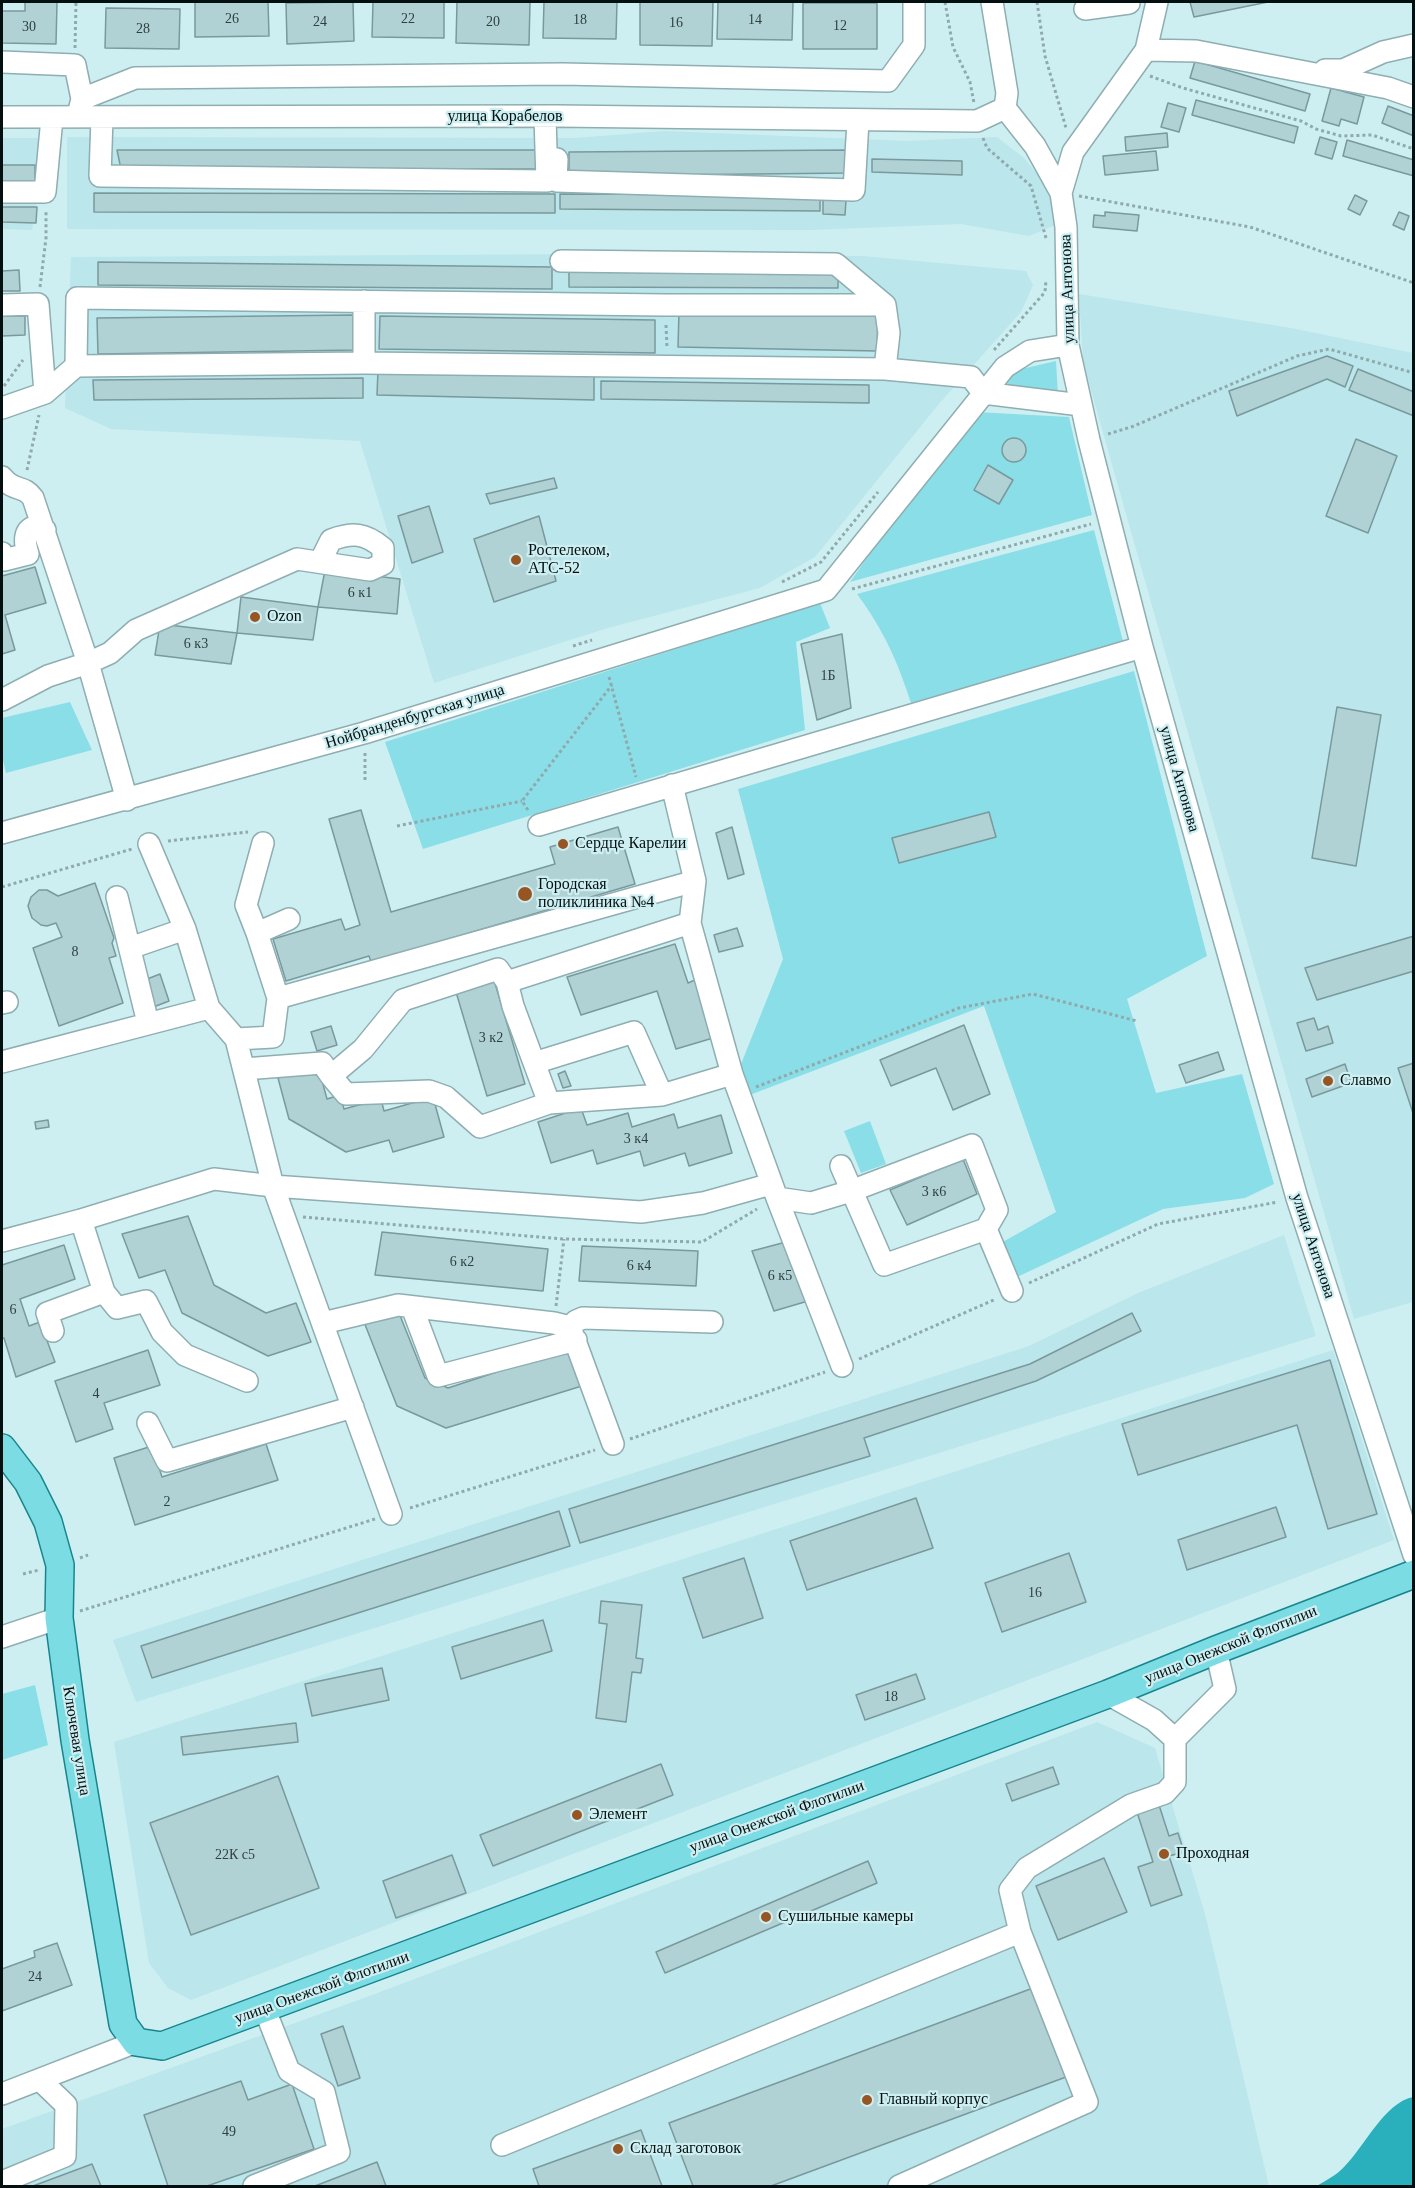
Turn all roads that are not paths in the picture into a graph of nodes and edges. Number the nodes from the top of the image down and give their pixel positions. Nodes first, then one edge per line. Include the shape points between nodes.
1 (914, 2) edge
2 (992, 2) edge
3 (1129, 2) edge
4 (1157, 2) edge
5 (1085, 9) dead end
6 (1153, 23) junction
7 (1413, 45) edge
8 (1146, 50) junction
9 (2, 62) edge
10 (1294, 71) junction
11 (1413, 97) edge
12 (80, 108) junction
13 (1005, 108) junction
14 (551, 116) junction
15 (2, 117) edge
16 (52, 118) junction
17 (102, 118) junction
18 (858, 121) junction
19 (2, 192) edge
20 (1061, 193) junction
21 (561, 261) dead end
22 (363, 301) junction
23 (2, 305) edge
24 (885, 305) junction
25 (1068, 345) junction
26 (364, 363) junction
27 (76, 366) junction
28 (885, 369) junction
29 (45, 393) junction
30 (983, 393) junction
31 (1081, 405) junction
32 (2, 408) edge
33 (2, 477) edge
34 (45, 530) junction
35 (2, 553) edge
36 (320, 562) dead end
37 (1142, 647) junction
38 (88, 663) junction
39 (2, 700) edge
40 (672, 785) junction
41 (127, 800) junction
42 (539, 825) road end
43 (2, 833) edge
44 (263, 843) dead end
45 (149, 844) dead end
46 (695, 881) junction
47 (117, 897) dead end
48 (289, 919) dead end
49 (690, 923) junction
50 (185, 929) junction
51 (257, 933) junction
52 (130, 948) junction
53 (507, 982) junction
54 (278, 998) junction
55 (209, 1008) junction
56 (148, 1023) junction
57 (236, 1039) junction
58 (2, 1062) edge
59 (534, 1063) junction
60 (244, 1069) junction
61 (732, 1074) junction
62 (331, 1076) junction
63 (662, 1095) junction
64 (549, 1103) junction
65 (841, 1166) dead end
66 (273, 1186) junction
67 (774, 1191) junction
68 (851, 1191) junction
69 (81, 1220) junction
70 (986, 1229) junction
71 (2, 1240) edge
72 (1012, 1291) road end
73 (104, 1292) junction
74 (412, 1306) junction
75 (712, 1322) dead end
76 (322, 1323) junction
77 (567, 1330) junction
78 (53, 1331) dead end
79 (842, 1366) road end
80 (247, 1381) dead end
81 (352, 1407) junction
82 (148, 1423) dead end
83 (613, 1444) road end
84 (2, 1448) edge
85 (391, 1514) road end
86 (1413, 1555) edge
87 (1413, 1574) edge
88 (59, 1618) junction
89 (2, 1637) edge
90 (1216, 1650) junction
91 (1108, 1694) junction
92 (1174, 1739) junction
93 (1020, 1932) junction
94 (265, 2010) junction
95 (136, 2042) junction
96 (40, 2080) junction
97 (2, 2094) edge
98 (501, 2145) dead end
99 (2, 2182) edge
100 (254, 2187) edge
101 (899, 2187) edge

1 - 12 street via 914,45 888,81 563,74 135,78
2 - 13 street
3 - 5 street
3 - 6 street
4 - 6 street
6 - 8 street
7 - 10 street via 1383,52 1343,70
8 - 10 street via 1196,51
8 - 20 street via 1073,152
9 - 12 street via 75,65
10 - 11 street via 1388,88
12 - 16 street, улица Корабелов
12 - 17 street, улица Корабелов
13 - 18 street, улица Корабелов via 977,121
13 - 20 street, улица Антонова via 1035,146
14 - 17 street, улица Корабелов
14 - 17 street via 547,181 100,176
14 - 18 street, улица Корабелов
14 - 18 street via 556,181 854,190
15 - 16 street, улица Корабелов
16 - 19 street via 45,192
20 - 25 street, улица Антонова via 1067,246
21 - 24 street via 836,264
22 - 24 street
22 - 26 street
22 - 27 street via 77,298
23 - 29 street via 38,304
24 - 28 street via 889,333
25 - 30 street via 1029,351 1005,367
25 - 31 street, улица Антонова
26 - 27 street
26 - 28 street
27 - 29 street
28 - 30 street via 970,377
29 - 32 street
30 - 31 street
30 - 41 street, Нойбранденбургская улица via 826,590 364,733
31 - 37 street, улица Антонова
33 - 34 street via 9,486 29,492
34 - 35 street via 34,526 27,532 24,540 28,554 4,560
34 - 38 street
36 - 38 street via 297,559 179,610 136,630 110,653
37 - 40 street
37 - 86 street, улица Антонова via 1297,1198
38 - 39 street via 48,676
38 - 41 street
40 - 42 street
40 - 46 street
41 - 43 street, Нойбранденбургская улица
44 - 51 street via 246,905
45 - 50 street
46 - 49 street
46 - 54 street
47 - 52 street
48 - 51 street
49 - 53 street
49 - 61 street
50 - 52 street
50 - 55 street
51 - 54 street
52 - 56 street
53 - 59 street
53 - 62 street via 498,969 403,1000 363,1049
54 - 57 street via 273,1037
55 - 56 street
55 - 57 street
56 - 58 street
57 - 60 street
59 - 63 street via 634,1032
59 - 64 street
60 - 62 street via 322,1063
60 - 66 street
61 - 63 street
61 - 67 street
62 - 64 street via 346,1094 429,1092 446,1097 480,1127
63 - 64 street
65 - 68 street
66 - 67 street via 641,1212
66 - 69 street via 214,1179
66 - 76 street
67 - 68 street via 811,1203
67 - 79 street
68 - 70 street via 884,1265
68 - 70 street via 906,1164 972,1145 997,1210
69 - 71 street
69 - 73 street
70 - 72 street
73 - 78 street via 47,1313
73 - 80 street via 117,1308 146,1301 162,1332 185,1355
74 - 76 street via 398,1305
74 - 77 street
74 - 77 street via 438,1376
75 - 77 street via 583,1318
76 - 81 street
77 - 83 street
81 - 82 street via 167,1461
81 - 85 street
84 - 88 main road, Ключевая улица via 28,1482 48,1522 60,1565
87 - 90 main road, улица Онежской Флотилии
88 - 89 street
88 - 95 main road, Ключевая улица via 75,1740 123,2024
90 - 91 main road, улица Онежской Флотилии
90 - 92 street via 1226,1689
91 - 92 street via 1154,1720
91 - 94 main road, улица Онежской Флотилии
92 - 93 street via 1175,1782 1165,1793 1131,1805 1028,1868 1010,1890
93 - 98 street
93 - 101 street via 1087,2102
94 - 95 main road, улица Онежской Флотилии via 162,2046
94 - 100 street via 289,2071 324,2092 339,2152
95 - 96 street
96 - 97 street
96 - 99 street via 66,2105 65,2156

